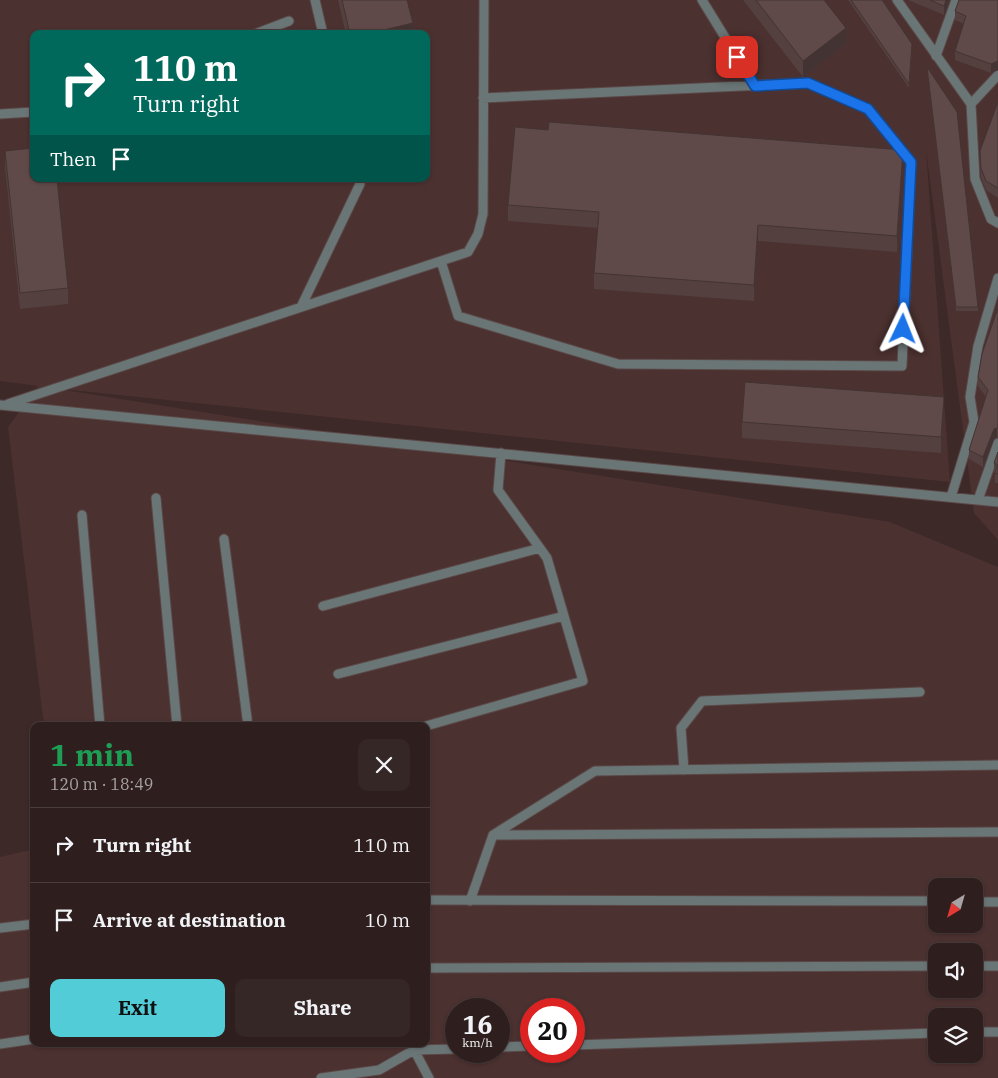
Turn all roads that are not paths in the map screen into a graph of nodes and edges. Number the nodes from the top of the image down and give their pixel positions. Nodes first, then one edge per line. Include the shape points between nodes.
1 (315, 0) edge
2 (484, 0) edge
3 (702, 0) edge
4 (897, 0) edge
5 (956, 0) edge
6 (289, 22) dead end
7 (266, 30) edge
8 (322, 30) edge
9 (936, 56) junction
10 (998, 75) edge
11 (755, 86) junction
12 (483, 98) junction
13 (971, 104) junction
14 (30, 112) edge
15 (0, 114) edge
16 (360, 182) edge
17 (998, 223) edge
18 (441, 262) junction
19 (998, 278) edge
20 (301, 307) junction
21 (2, 405) edge
22 (998, 443) edge
23 (501, 454) junction
24 (951, 497) junction
25 (156, 498) dead end
26 (978, 500) junction
27 (998, 502) edge
28 (82, 515) dead end
29 (224, 539) dead end
30 (540, 548) junction
31 (323, 606) dead end
32 (564, 616) junction
33 (338, 674) dead end
34 (920, 692) dead end
35 (100, 722) edge
36 (177, 722) edge
37 (247, 722) edge
38 (430, 725) edge
39 (998, 765) edge
40 (684, 770) junction
41 (998, 832) edge
42 (493, 835) junction
43 (430, 900) edge
44 (470, 901) junction
45 (928, 902) edge
46 (983, 902) edge
47 (998, 902) edge
48 (30, 924) edge
49 (0, 928) edge
50 (928, 966) edge
51 (983, 966) edge
52 (998, 966) edge
53 (430, 968) edge
54 (30, 983) edge
55 (0, 987) edge
56 (983, 1032) edge
57 (998, 1032) edge
58 (928, 1034) edge
59 (30, 1040) edge
60 (0, 1044) edge
61 (585, 1045) edge
62 (413, 1047) edge
63 (445, 1048) edge
64 (321, 1078) edge
65 (429, 1078) edge

1 - 8 lane
2 - 12 lane
3 - 11 lane
4 - 9 lane
5 - 9 lane
6 - 7 lane
9 - 13 lane
10 - 13 lane
11 - 12 lane
11 - 18 lane via 808,83 868,109 911,162 902,366 618,364 458,316
12 - 18 lane via 483,214 478,234 468,252
13 - 17 lane via 975,179 991,219
14 - 15 lane
16 - 20 lane
18 - 20 lane
19 - 24 lane via 977,354 970,397 974,422
20 - 21 lane
21 - 23 lane
22 - 26 lane
23 - 24 lane
23 - 30 lane via 498,490
24 - 26 lane
25 - 36 lane
26 - 27 lane
28 - 35 lane
29 - 37 lane
30 - 31 lane
30 - 32 lane
32 - 33 lane
32 - 38 lane via 582,681
34 - 40 lane via 702,701 681,728
39 - 40 lane
40 - 42 lane via 596,771
41 - 42 lane
42 - 44 lane
43 - 44 lane
44 - 45 lane
46 - 47 lane
48 - 49 lane
50 - 53 lane
51 - 52 lane
54 - 55 lane
56 - 57 lane
58 - 61 lane
59 - 60 lane
62 - 63 lane
62 - 64 lane via 379,1070
62 - 65 lane

